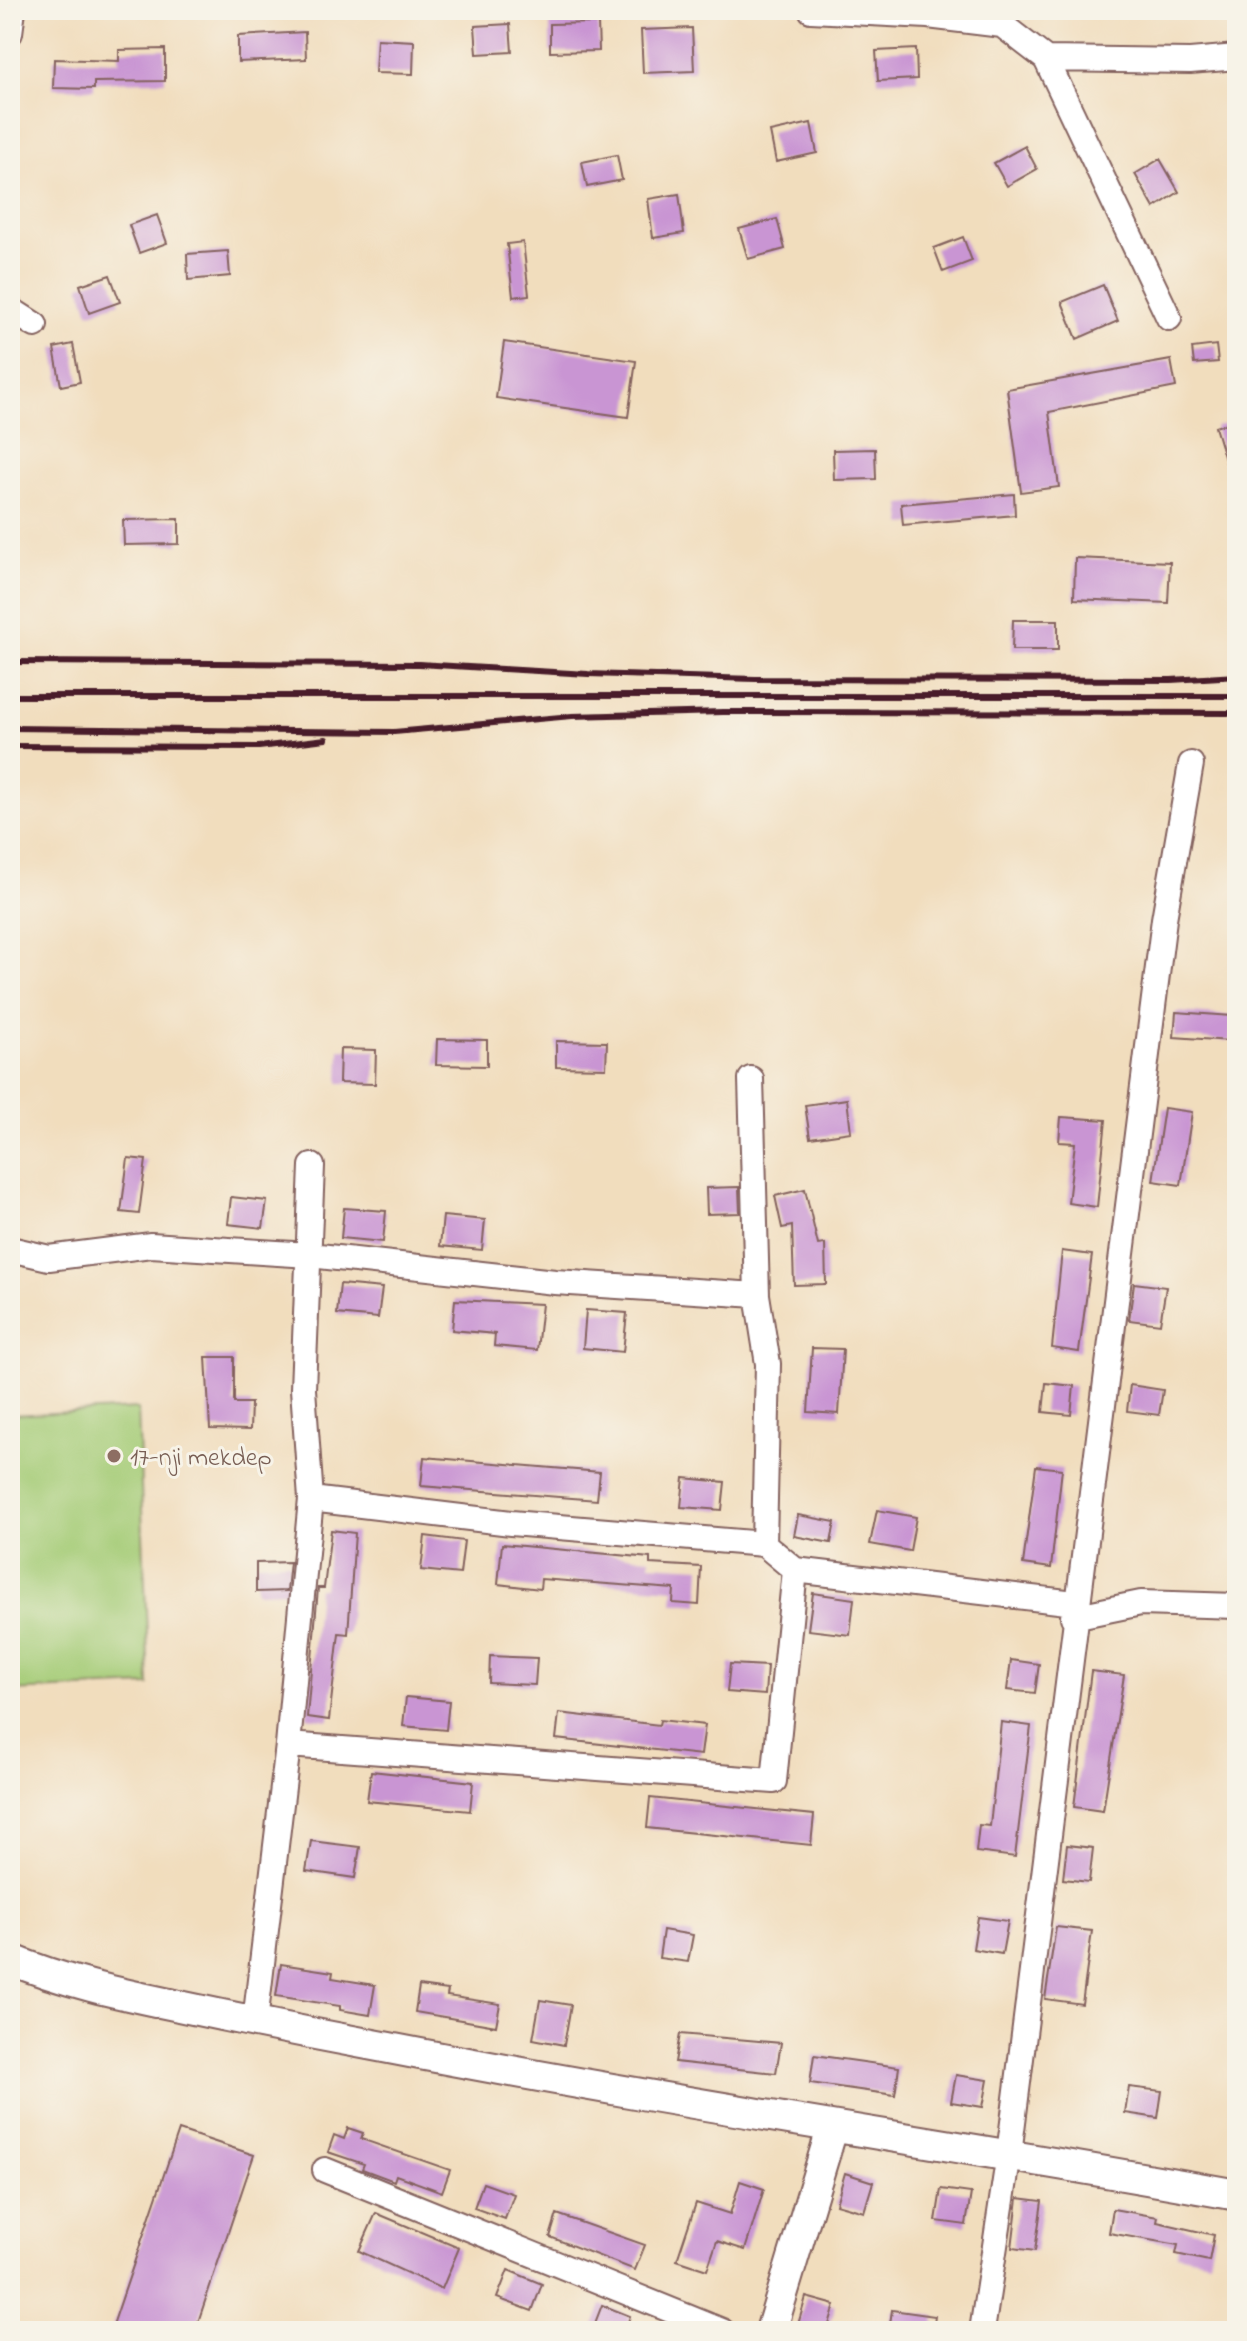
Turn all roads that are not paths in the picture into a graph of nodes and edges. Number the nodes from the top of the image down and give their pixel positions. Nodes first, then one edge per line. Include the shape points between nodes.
1 (13, 10) edge
2 (811, 10) edge
3 (10, 33) edge
4 (1237, 57) edge
5 (1046, 59) junction
6 (10, 309) edge
7 (1169, 318) dead end
8 (35, 325) dead end
9 (1191, 764) dead end
10 (751, 1079) dead end
11 (312, 1166) dead end
12 (10, 1249) edge
13 (310, 1255) junction
14 (757, 1295) junction
15 (311, 1499) junction
16 (764, 1544) junction
17 (795, 1570) junction
18 (1237, 1606) edge
19 (1074, 1610) junction
20 (288, 1745) junction
21 (10, 1959) edge
22 (255, 2022) junction
23 (832, 2129) junction
24 (1009, 2154) junction
25 (325, 2170) dead end
26 (1237, 2195) edge
27 (722, 2331) edge
28 (771, 2331) edge
29 (982, 2331) edge

1 - 3 street
2 - 5 street via 1002,25
4 - 5 street
5 - 7 street
6 - 8 street
9 - 19 street via 1164,919
10 - 14 street
11 - 13 street
12 - 13 street via 49,1258 151,1245
13 - 14 street via 555,1282
13 - 15 street via 303,1389
14 - 16 street via 768,1364
15 - 16 street via 511,1523
15 - 20 street
16 - 17 street
17 - 19 street
17 - 20 street via 774,1781
18 - 19 street via 1141,1603
19 - 24 street
20 - 22 street
21 - 22 street via 121,1994
22 - 23 street
23 - 24 street
23 - 28 street
24 - 26 street
24 - 29 street
25 - 27 street

